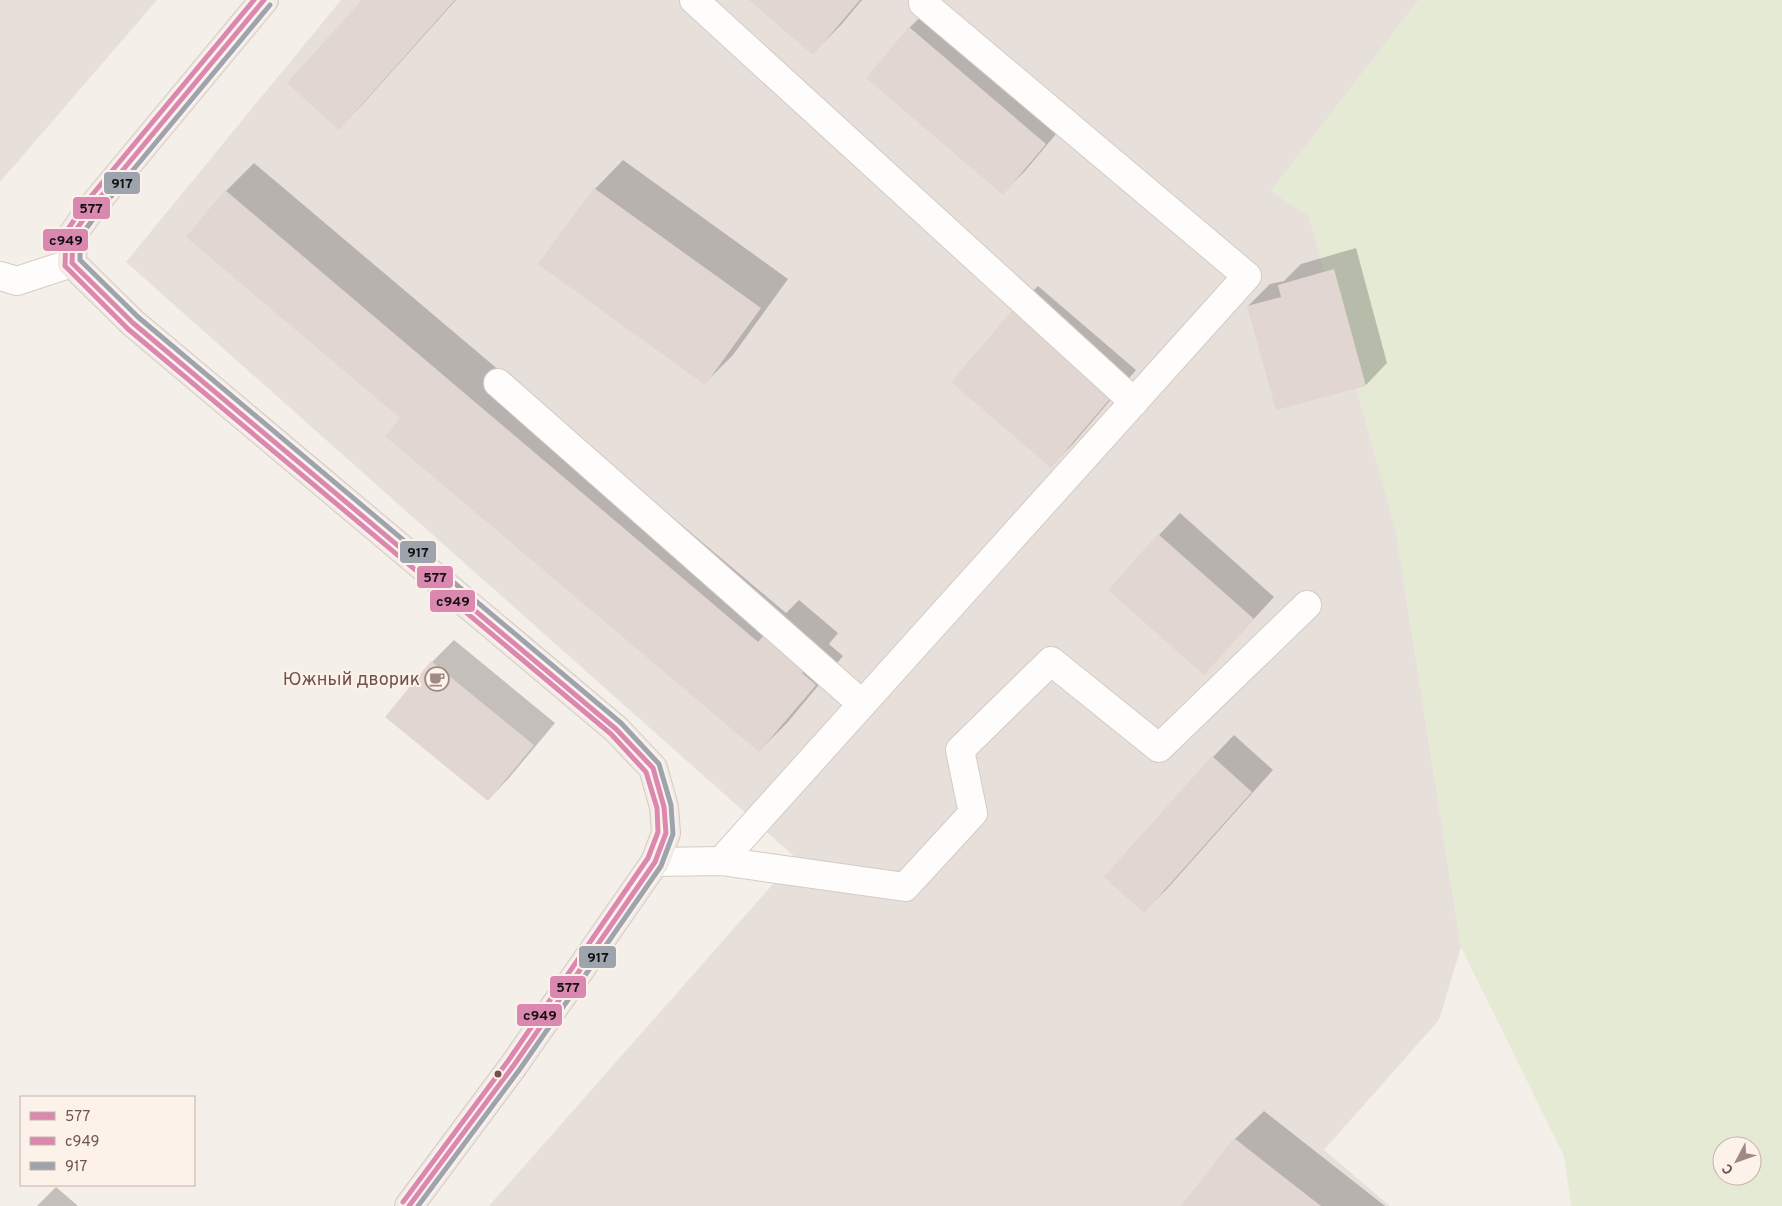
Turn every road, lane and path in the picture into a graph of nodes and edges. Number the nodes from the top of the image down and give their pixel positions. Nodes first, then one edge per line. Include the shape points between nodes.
1 (264, 0) edge
2 (694, 0) edge
3 (923, 3) dead end
4 (72, 263) junction
5 (0, 276) edge
6 (498, 383) dead end
7 (1134, 402) junction
8 (1307, 605) dead end
9 (862, 704) junction
10 (721, 861) junction
11 (655, 862) junction
12 (409, 1206) edge

1 - 4 main road via 72,234
2 - 7 street
3 - 7 street via 1246,276
4 - 5 street via 17,281
4 - 11 main road via 133,323 616,729 653,768 664,807 666,833
6 - 9 street
7 - 9 street
8 - 10 street via 1159,748 1051,661 960,750 973,813 905,888
9 - 10 street
10 - 11 street
11 - 12 main road via 514,1066

